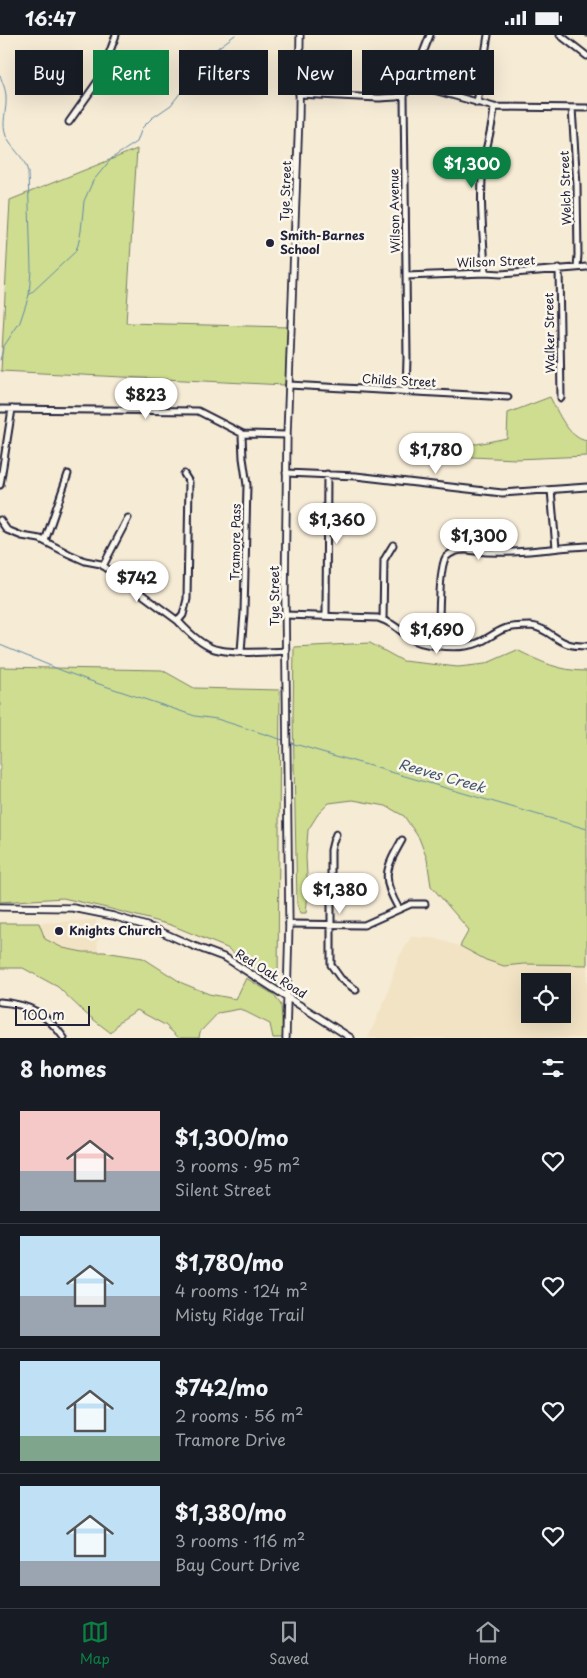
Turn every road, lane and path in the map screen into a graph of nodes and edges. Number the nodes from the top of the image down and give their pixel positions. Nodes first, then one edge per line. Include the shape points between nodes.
1 (116, 35) edge
2 (300, 35) edge
3 (430, 35) edge
4 (488, 35) edge
5 (560, 35) edge
6 (300, 50) edge
7 (424, 50) edge
8 (587, 55) edge
9 (299, 95) edge
10 (319, 95) edge
11 (404, 95) joint
12 (448, 95) edge
13 (477, 103) junction
14 (494, 107) junction
15 (572, 108) junction
16 (587, 108) edge
17 (69, 122) dead end
18 (577, 267) junction
19 (587, 267) edge
20 (559, 269) junction
21 (485, 273) junction
22 (406, 276) junction
23 (289, 385) junction
24 (406, 392) junction
25 (508, 397) dead end
26 (561, 398) dead end
27 (0, 409) edge
28 (12, 409) junction
29 (243, 434) junction
30 (287, 435) junction
31 (286, 473) junction
32 (68, 474) dead end
33 (184, 474) dead end
34 (327, 474) junction
35 (0, 485) edge
36 (587, 487) edge
37 (551, 489) junction
38 (128, 518) dead end
39 (0, 520) edge
40 (44, 541) junction
41 (392, 545) dead end
42 (587, 546) edge
43 (556, 548) junction
44 (103, 566) junction
45 (285, 615) junction
46 (326, 615) junction
47 (383, 620) junction
48 (178, 621) junction
49 (439, 645) junction
50 (587, 646) edge
51 (241, 651) junction
52 (286, 651) junction
53 (336, 834) dead end
54 (402, 840) dead end
55 (425, 904) dead end
56 (0, 907) edge
57 (399, 909) junction
58 (289, 924) junction
59 (330, 925) junction
60 (356, 990) dead end
61 (288, 996) junction
62 (0, 1002) edge
63 (64, 1038) edge
64 (286, 1038) edge
65 (351, 1038) edge

1 - 17 street via 100,77
2 - 6 street, Tye Street
3 - 7 street
4 - 13 street
5 - 8 street
9 - 23 street, Tye Street
10 - 11 street via 379,98
11 - 22 street, Wilson Avenue
12 - 13 street
13 - 14 street
14 - 15 street
14 - 21 street via 482,171
15 - 16 street
15 - 18 street, Welch Street
18 - 19 street, Wilson Street
18 - 20 street, Wilson Street
20 - 21 street, Wilson Street
20 - 26 street, Walker Street
21 - 22 street, Wilson Street
22 - 24 street, Wilson Avenue
23 - 24 street, Childs Street
23 - 30 street, Tye Street
24 - 25 street, Childs Street
27 - 28 street
28 - 29 street via 198,411
28 - 35 street
29 - 30 street
29 - 51 street, Tramore Pass via 247,485
30 - 31 street, Tye Street
31 - 34 street
31 - 45 street, Tye Street
32 - 40 street
33 - 48 street via 189,483 188,577 187,599
34 - 37 street via 502,493
34 - 46 street
36 - 37 street
37 - 43 street
38 - 44 street
39 - 40 street via 7,530
40 - 44 street
41 - 47 street via 384,560
42 - 43 street
43 - 49 street via 512,553 466,549 447,557 441,569
44 - 48 street
45 - 46 street
45 - 52 street, Tye Street
46 - 47 street
47 - 49 street via 411,639
48 - 51 street via 208,646
49 - 50 street via 466,646 504,629 534,626 569,645
51 - 52 street
52 - 58 street, Tye Street
53 - 59 street via 332,842
54 - 57 street via 389,864 386,878
55 - 57 street via 411,904
56 - 61 street, Red Oak Road via 73,908 153,928 226,957
57 - 59 street via 364,925
58 - 59 street
58 - 61 street, Tye Street
59 - 60 street via 330,965
61 - 64 street, Tye Street
61 - 65 street, Red Oak Road
62 - 63 street via 16,1003 34,1011 48,1019

